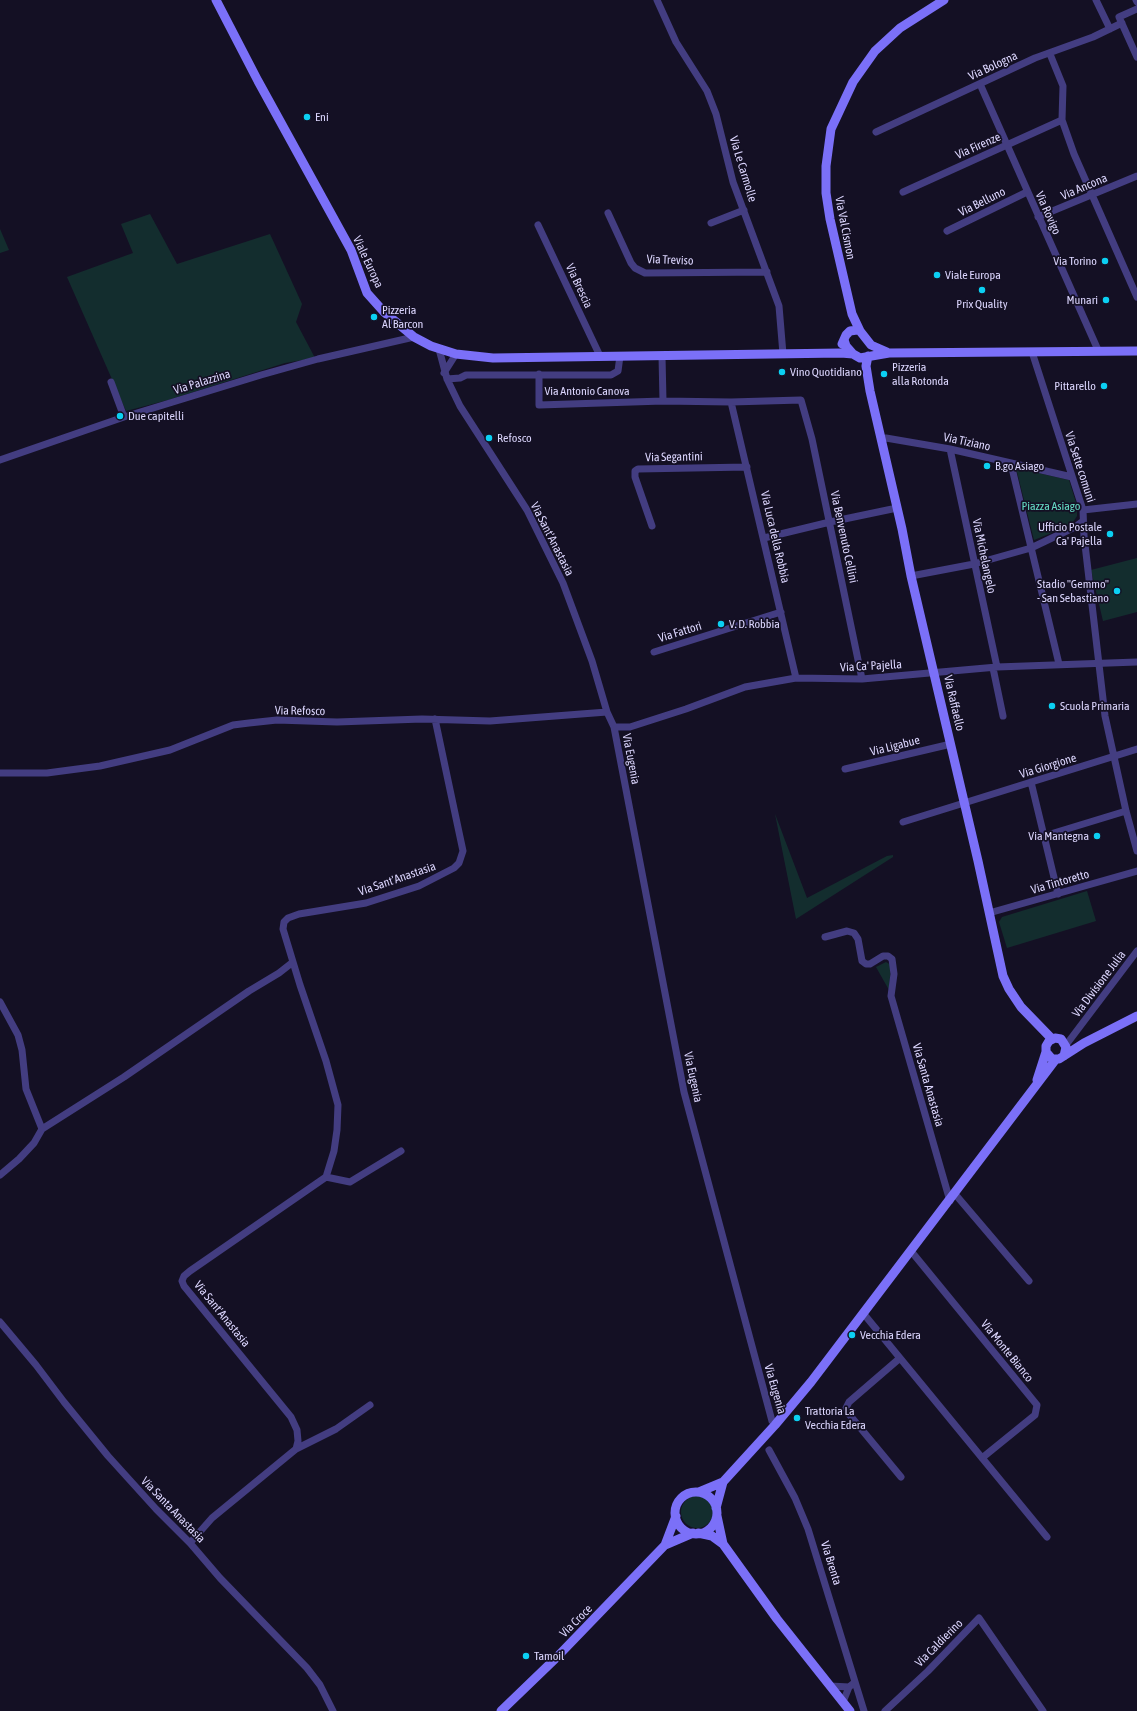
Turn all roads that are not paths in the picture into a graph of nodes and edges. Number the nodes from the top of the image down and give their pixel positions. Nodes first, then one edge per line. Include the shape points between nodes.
1 (216, 0) edge
2 (657, 0) edge
3 (944, 0) edge
4 (1096, 0) edge
5 (1137, 9) edge
6 (1122, 23) junction
7 (1110, 29) junction
8 (1050, 54) junction
9 (1137, 57) edge
10 (980, 84) junction
11 (1062, 120) junction
12 (876, 132) dead end
13 (1006, 146) junction
14 (1137, 176) edge
15 (903, 192) dead end
16 (1027, 192) junction
17 (1093, 195) junction
18 (744, 210) junction
19 (608, 213) dead end
20 (1038, 217) junction
21 (711, 223) dead end
22 (538, 225) dead end
23 (947, 231) dead end
24 (767, 272) junction
25 (1137, 297) edge
26 (852, 314) junction
27 (860, 331) junction
28 (414, 337) junction
29 (845, 337) junction
30 (872, 345) junction
31 (439, 349) junction
32 (1098, 350) junction
33 (1137, 351) edge
34 (1032, 352) junction
35 (828, 353) junction
36 (888, 353) junction
37 (456, 354) junction
38 (783, 354) junction
39 (854, 355) junction
40 (600, 356) junction
41 (620, 356) junction
42 (662, 356) junction
43 (869, 356) junction
44 (539, 374) junction
45 (446, 376) junction
46 (867, 377) junction
47 (111, 382) dead end
48 (801, 400) joint
49 (663, 401) junction
50 (731, 402) junction
51 (124, 417) junction
52 (881, 439) junction
53 (950, 449) junction
54 (0, 460) edge
55 (1012, 464) junction
56 (747, 467) junction
57 (1072, 476) junction
58 (1137, 504) edge
59 (897, 508) junction
60 (1083, 510) junction
61 (1083, 521) junction
62 (830, 522) junction
63 (652, 526) dead end
64 (764, 538) junction
65 (1031, 548) junction
66 (974, 564) junction
67 (911, 576) junction
68 (781, 612) junction
69 (654, 652) dead end
70 (1137, 662) edge
71 (1059, 664) junction
72 (1100, 664) junction
73 (995, 668) junction
74 (935, 673) junction
75 (796, 678) junction
76 (862, 680) junction
77 (607, 712) junction
78 (1003, 716) dead end
79 (435, 719) junction
80 (614, 727) junction
81 (951, 744) junction
82 (1137, 749) edge
83 (1114, 757) junction
84 (845, 769) dead end
85 (0, 774) edge
86 (1031, 782) junction
87 (965, 803) junction
88 (1126, 811) junction
89 (902, 822) dead end
90 (1044, 836) junction
91 (1137, 851) edge
92 (1137, 871) edge
93 (1058, 894) junction
94 (989, 913) junction
95 (825, 937) dead end
96 (1137, 951) edge
97 (293, 962) junction
98 (0, 1002) edge
99 (1137, 1016) edge
100 (1084, 1043) junction
101 (1054, 1044) junction
102 (1060, 1058) junction
103 (1033, 1088) junction
104 (42, 1129) junction
105 (401, 1151) dead end
106 (0, 1175) edge
107 (326, 1177) junction
108 (953, 1197) junction
109 (911, 1251) junction
110 (1029, 1281) dead end
111 (863, 1313) junction
112 (0, 1322) edge
113 (900, 1358) junction
114 (370, 1404) dead end
115 (775, 1425) junction
116 (296, 1449) junction
117 (769, 1450) dead end
118 (982, 1458) junction
119 (901, 1477) dead end
120 (723, 1482) junction
121 (699, 1492) junction
122 (716, 1511) junction
123 (676, 1516) junction
124 (695, 1533) junction
125 (1047, 1537) dead end
126 (190, 1543) junction
127 (723, 1544) junction
128 (665, 1545) junction
129 (851, 1685) junction
130 (830, 1686) junction
131 (843, 1702) junction
132 (332, 1711) edge
133 (501, 1711) edge
134 (850, 1711) edge
135 (864, 1711) edge
136 (885, 1711) edge
137 (1043, 1711) edge

1 - 28 main road, Viale Europa via 351,250 367,293 384,312
2 - 18 street, Via Le Carmolle via 676,42 707,92 716,114 727,164
3 - 26 main road, Via Val Cismon via 900,28 875,51 853,82 831,129 826,166 826,192
4 - 7 street
5 - 6 street via 1119,18
6 - 7 street, Via Bologna
6 - 9 street
7 - 8 street, Via Bologna
8 - 10 street, Via Bologna via 1035,58
8 - 11 street via 1064,86
10 - 12 street, Via Bologna
10 - 13 street, Via Rovigo
11 - 13 street, Via Firenze
11 - 17 street
13 - 15 street, Via Firenze
13 - 16 street, Via Rovigo
14 - 17 street, Via Ancona
16 - 20 street, Via Rovigo
16 - 23 street, Via Belluno
17 - 20 street, Via Ancona
17 - 25 street
18 - 21 street
18 - 24 street, Via Le Carmolle
19 - 24 street, Via Treviso via 631,263 635,268 645,272
20 - 32 street, Via Rovigo
22 - 40 street, Via Brescia
24 - 38 street, Via Le Carmolle via 779,306
26 - 27 main road, Via Val Cismon
26 - 29 main road, Via Val Cismon
27 - 29 main road via 850,331
27 - 30 main road, Viale Europa
28 - 31 main road, Viale Europa
28 - 51 street, Via Palazzina via 318,359
29 - 35 main road via 837,350
29 - 39 main road via 846,346
30 - 36 main road, Viale Europa
30 - 43 main road
31 - 37 main road, Viale Europa
31 - 45 street, Via Sant'Anastasia
32 - 33 main road, Viale Europa
32 - 34 main road, Viale Europa
34 - 36 main road, Viale Europa
34 - 57 street, Via Sette comuni
35 - 38 main road, Viale Europa
35 - 39 main road, Viale Europa
36 - 43 main road, Viale Europa
37 - 40 main road, Viale Europa via 493,358
37 - 45 street
38 - 42 main road, Viale Europa
39 - 43 main road, Viale Europa via 860,358
39 - 46 main road, Via Raffaello
40 - 41 main road, Viale Europa
41 - 42 main road, Viale Europa
41 - 44 street via 618,372 611,375
42 - 49 street
43 - 46 main road, Via Raffaello via 866,361
44 - 45 street via 466,375 460,378
44 - 49 street, Via Antonio Canova via 539,405
45 - 77 street, Via Sant'Anastasia via 460,406 526,510 563,583 592,661
46 - 52 main road, Via Raffaello
47 - 51 street
48 - 50 street, Via Antonio Canova
48 - 62 street, Via Benvenuto Cellini
49 - 50 street, Via Antonio Canova
50 - 56 street, Via Luca della Robbia
51 - 54 street, Via Palazzina
52 - 53 street, Via Tiziano
52 - 59 main road, Via Raffaello
53 - 55 street, Via Tiziano
53 - 66 street, Via Michelangelo
55 - 57 street, Via Tiziano
55 - 65 street
56 - 63 street, Via Segantini via 638,469 635,477
56 - 64 street, Via Luca della Robbia
57 - 60 street, Via Sette comuni
58 - 60 street
59 - 62 street
59 - 67 main road, Via Raffaello
60 - 61 street, Via Sette comuni
61 - 65 street
61 - 72 street, Via Sette comuni
62 - 64 street
62 - 76 street, Via Benvenuto Cellini
64 - 68 street, Via Luca della Robbia
65 - 66 street
65 - 71 street
66 - 67 street
66 - 73 street, Via Michelangelo
67 - 74 main road, Via Raffaello
68 - 69 street, Via Fattori
68 - 75 street, Via Luca della Robbia
70 - 72 street, Via Ca' Pajella
71 - 72 street, Via Ca' Pajella
71 - 73 street, Via Ca' Pajella
72 - 83 street via 1105,716
73 - 74 street, Via Ca' Pajella
73 - 78 street, Via Michelangelo
74 - 76 street, Via Ca' Pajella
74 - 81 main road, Via Raffaello
75 - 76 street, Via Ca' Pajella
75 - 80 street, Via Ca' Pajella via 745,687 630,727
77 - 79 street, Via Refosco via 490,721
77 - 80 street, Via Sant'Anastasia
79 - 85 street, Via Refosco via 337,722 277,720 233,725 170,750 100,766 47,773
79 - 97 street, Via Sant'Anastasia via 463,851 459,863 445,874 419,886 366,903 288,918 283,929
80 - 115 street, Via Eugenia via 684,1092
81 - 84 street, Via Ligabue
81 - 87 main road, Via Raffaello
82 - 83 street, Via Giorgione
83 - 86 street, Via Giorgione
83 - 88 street
86 - 87 street, Via Giorgione
86 - 90 street
87 - 89 street, Via Giorgione
87 - 94 main road, Via Raffaello
88 - 90 street
88 - 91 street
90 - 93 street
92 - 93 street, Via Tintoretto
93 - 94 street, Via Tintoretto
94 - 101 main road, Via Raffaello via 1003,976 1009,989 1021,1007
95 - 108 street, Via Santa Anastasia via 847,931 854,933 858,939 862,961 866,964 883,956 892,959 894,974 891,996
96 - 101 street, Via Divisione Julia via 1078,1029
97 - 104 street via 124,1077
97 - 107 street, Via Sant'Anastasia via 338,1105 334,1151
98 - 104 street via 18,1035 26,1088
99 - 100 main road
100 - 101 main road
100 - 102 main road
101 - 102 main road via 1066,1050
101 - 102 main road, Via Raffaello via 1049,1057
101 - 103 main road
102 - 103 main road
103 - 108 main road
104 - 106 street via 34,1143
105 - 107 street via 350,1182
107 - 116 street, Via Sant'Anastasia via 190,1271 182,1281 291,1417 297,1430
108 - 109 main road
108 - 110 street
109 - 111 main road
109 - 118 street, Via Monte Bianco via 1037,1405 1034,1415
111 - 113 street
111 - 115 main road
112 - 126 street, Via Santa Anastasia via 108,1456
113 - 118 street
113 - 119 street via 849,1402 846,1408
114 - 116 street via 336,1429
115 - 120 main road
116 - 126 street via 212,1518
117 - 129 street, Via Brenta via 795,1498 808,1529
118 - 125 street
120 - 121 main road
120 - 122 main road
121 - 122 main road via 710,1498
121 - 123 main road, Via Croce via 686,1494 681,1498 677,1503
122 - 124 main road, Via Croce via 713,1525 704,1532
122 - 127 main road
123 - 124 main road via 682,1527
123 - 128 main road, Via Croce
124 - 127 main road via 712,1536
124 - 128 main road, Via Croce
126 - 132 street, Via Santa Anastasia via 220,1578 307,1668 320,1685
127 - 130 main road via 777,1619
128 - 133 main road, Via Croce
129 - 130 street
129 - 131 street
129 - 135 street
130 - 131 main road
131 - 134 main road
136 - 137 street, Via Caldierino via 979,1618

